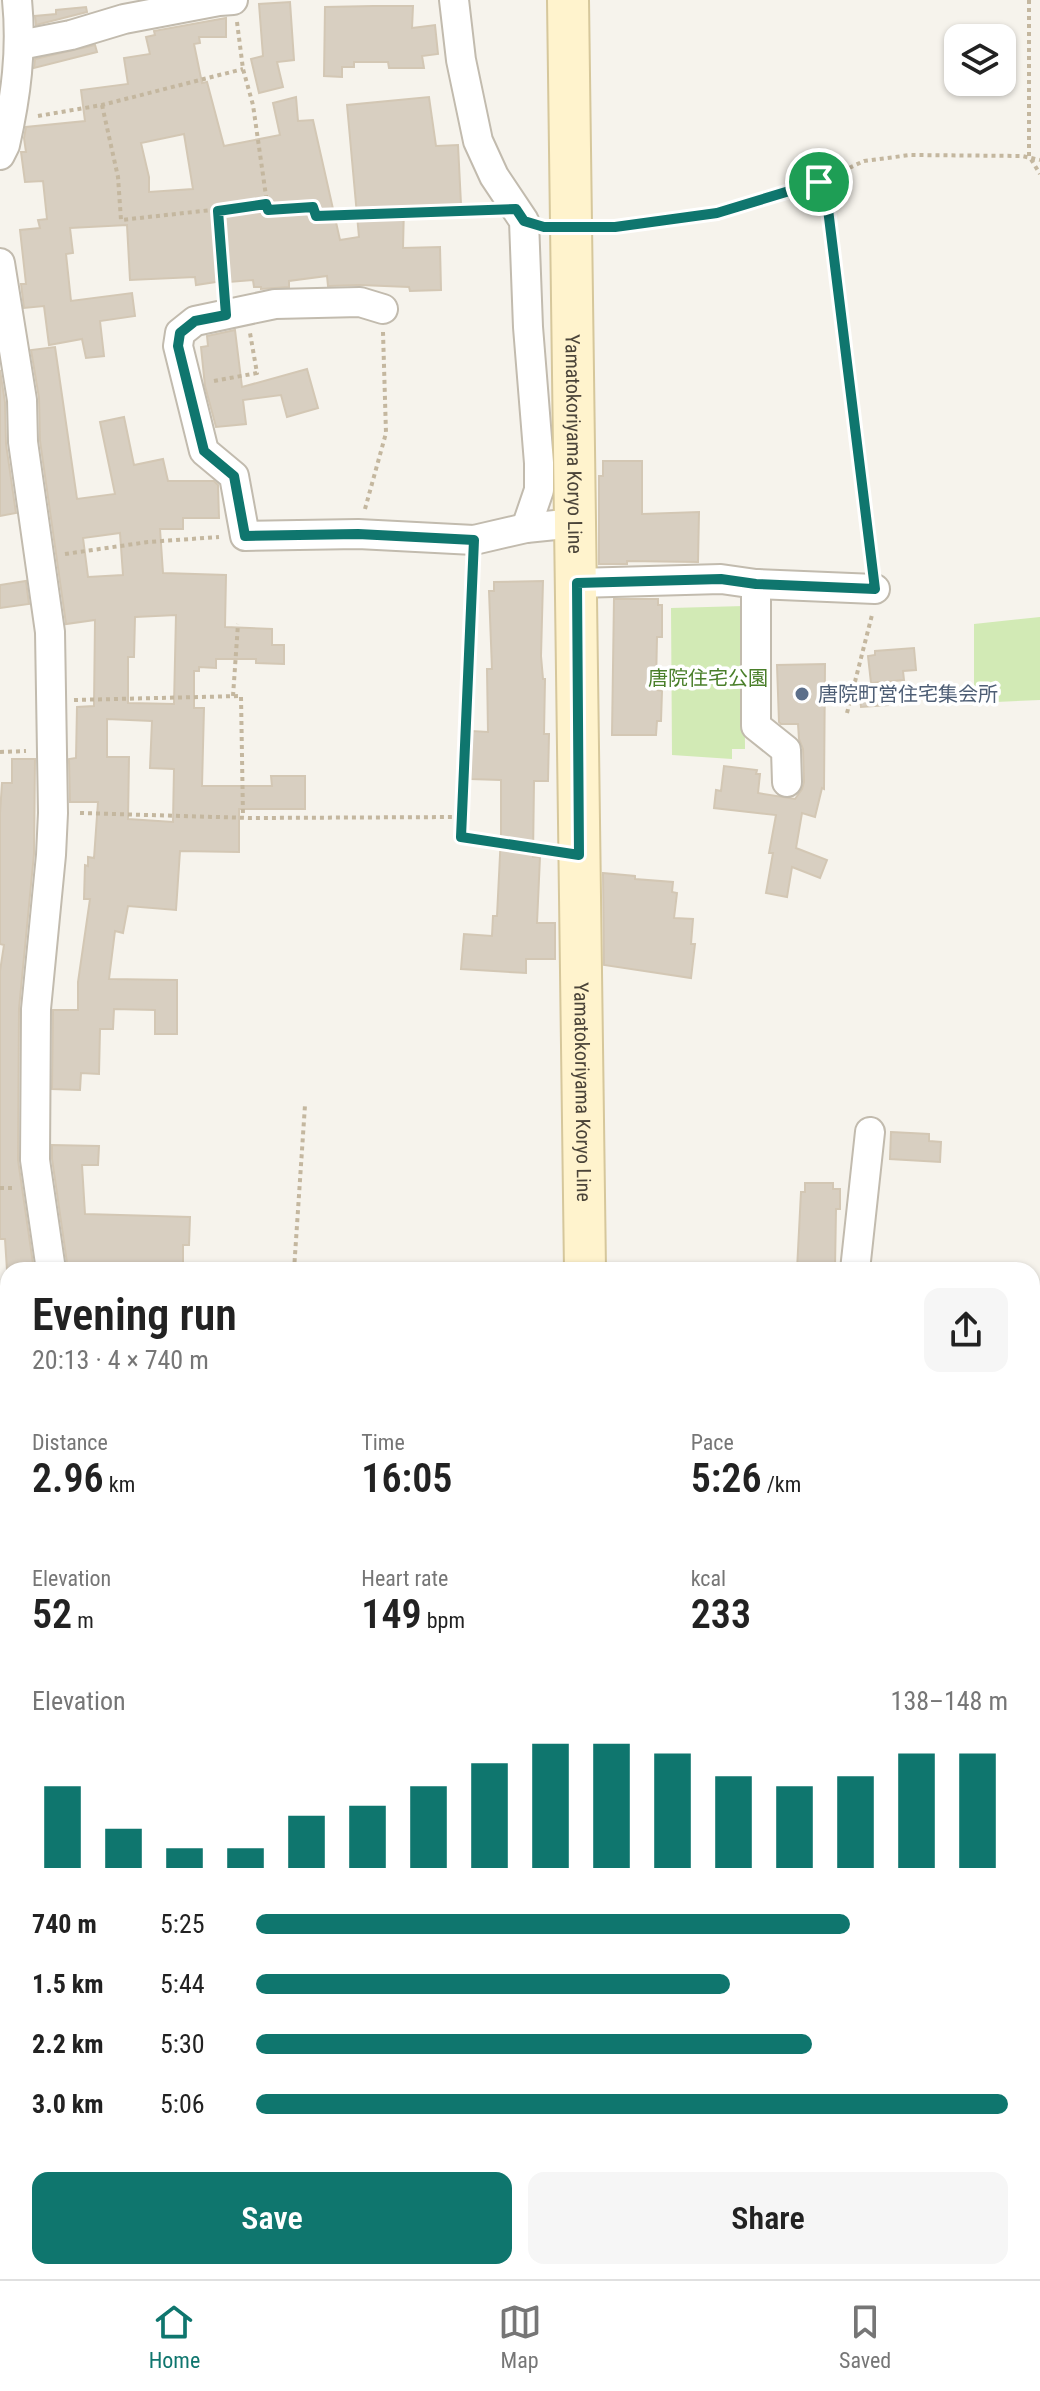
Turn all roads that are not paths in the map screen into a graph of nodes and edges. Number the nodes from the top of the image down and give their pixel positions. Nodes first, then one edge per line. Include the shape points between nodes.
1 (17, 0) edge
2 (454, 0) edge
3 (568, 0) edge
4 (234, 7) edge
5 (20, 45) junction
6 (0, 155) edge
7 (520, 215) junction
8 (572, 228) junction
9 (0, 263) edge
10 (383, 309) road end
11 (11, 420) edge
12 (575, 523) junction
13 (526, 528) junction
14 (577, 583) junction
15 (756, 584) junction
16 (875, 589) road end
17 (787, 782) dead end
18 (870, 1132) dead end
19 (50, 1262) edge
20 (585, 1262) edge
21 (856, 1262) edge

1 - 5 street
2 - 7 street via 478,141
3 - 8 main road, Yamatokoriyama Koryo Line
4 - 5 street via 219,1
5 - 6 street via 11,117
7 - 8 street via 544,227
7 - 13 street via 539,463 539,490
8 - 12 main road, Yamatokoriyama Koryo Line
9 - 11 street via 20,386
10 - 13 street via 360,302 275,304 195,321 180,333 178,346 204,451 234,476 245,536 474,540
11 - 19 street via 50,632 53,813 36,1009 35,1145
12 - 13 street
12 - 14 main road, Yamatokoriyama Koryo Line
14 - 15 street via 721,579
14 - 20 main road, Yamatokoriyama Koryo Line
15 - 16 street
15 - 17 street via 756,726 786,750
18 - 21 street

